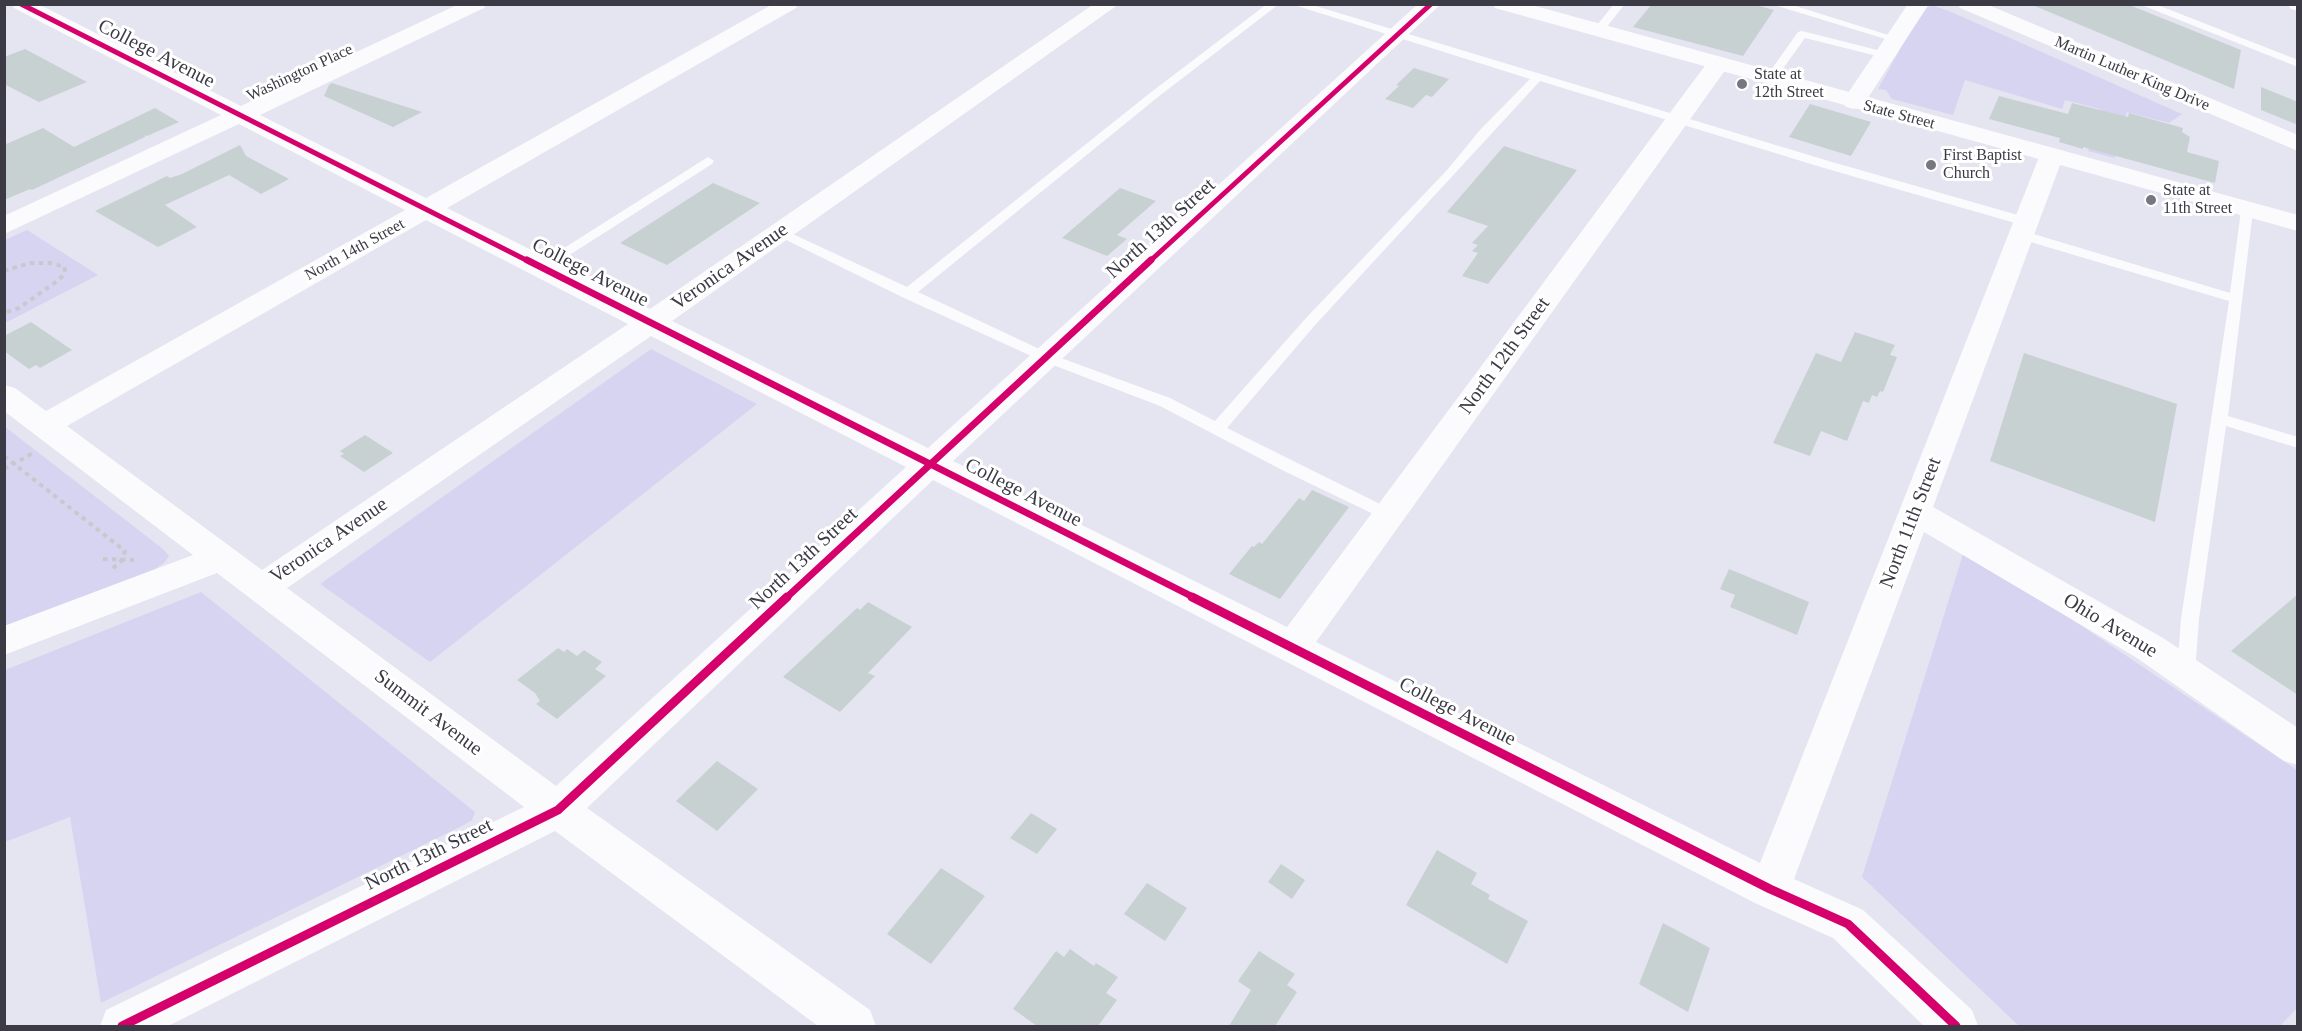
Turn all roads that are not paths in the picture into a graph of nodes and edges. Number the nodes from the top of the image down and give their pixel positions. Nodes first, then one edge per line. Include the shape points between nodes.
1 (477, 4) edge
2 (789, 4) edge
3 (1109, 4) edge
4 (1274, 4) edge
5 (1296, 4) edge
6 (1431, 4) edge
7 (1502, 4) edge
8 (1620, 4) edge
9 (1776, 4) edge
10 (1919, 4) edge
11 (1967, 4) edge
12 (2144, 4) edge
13 (23, 9) edge
14 (1597, 32) junction
15 (1398, 35) junction
16 (1890, 47) junction
17 (1718, 64) junction
18 (2298, 64) edge
19 (1538, 77) junction
20 (1770, 79) junction
21 (1854, 102) junction
22 (241, 115) junction
23 (1678, 119) junction
24 (2298, 144) edge
25 (2052, 157) junction
26 (708, 161) dead end
27 (427, 210) junction
28 (2247, 211) junction
29 (2298, 223) edge
30 (4, 226) edge
31 (2024, 228) junction
32 (779, 233) junction
33 (541, 267) junction
34 (908, 294) junction
35 (2236, 299) junction
36 (651, 322) junction
37 (1045, 357) junction
38 (4, 395) edge
39 (2220, 419) junction
40 (46, 424) junction
41 (1217, 429) junction
42 (2298, 443) edge
43 (930, 464) junction
44 (1916, 512) junction
45 (1389, 515) junction
46 (222, 558) junction
47 (261, 588) junction
48 (4, 642) edge
49 (1292, 647) junction
50 (2186, 673) junction
51 (2298, 749) edge
52 (558, 810) junction
53 (1770, 889) junction
54 (122, 1026) edge
55 (854, 1026) edge
56 (1956, 1026) edge

1 - 22 street, Washington Place
2 - 27 street, North 14th Street
3 - 32 street, Veronica Avenue
4 - 34 lane via 1154,95
5 - 15 lane
6 - 15 street, North 13th Street
7 - 14 street, State Street
8 - 14 lane
9 - 16 lane
10 - 16 street
11 - 24 street, Martin Luther King Drive
12 - 18 lane
13 - 22 street, College Avenue
14 - 17 street, State Street
15 - 19 lane
15 - 37 street, North 13th Street
16 - 20 lane via 1802,34
16 - 21 street
17 - 20 street, State Street
17 - 23 street, North 12th Street
19 - 23 lane
19 - 41 lane via 1311,321
20 - 21 street, State Street
21 - 25 street, State Street
22 - 27 street, College Avenue
22 - 30 street, Washington Place
23 - 31 lane
23 - 45 street, North 12th Street
25 - 28 street, State Street
25 - 31 street, North 11th Street
26 - 33 lane
27 - 33 street, College Avenue
27 - 40 street, North 14th Street
28 - 29 street, State Street
28 - 35 lane
31 - 35 lane
31 - 44 street, North 11th Street
32 - 34 lane
32 - 36 street, Veronica Avenue
33 - 36 street, College Avenue
34 - 37 lane
35 - 39 lane
36 - 43 street, College Avenue
36 - 47 street, Veronica Avenue
37 - 41 lane via 1137,390
37 - 43 street, North 13th Street
38 - 40 street, Summit Avenue
39 - 42 lane
39 - 50 lane via 2190,619
40 - 46 street, Summit Avenue
41 - 45 lane
43 - 49 street, College Avenue
43 - 52 street, North 13th Street
44 - 50 street, Ohio Avenue via 2150,648
44 - 53 street, North 11th Street
45 - 49 street, North 12th Street
46 - 47 street, Summit Avenue
46 - 48 street
47 - 52 street, Summit Avenue
49 - 53 street, College Avenue
50 - 51 street, Ohio Avenue
52 - 54 street, North 13th Street
52 - 55 street, Summit Avenue
53 - 56 street, College Avenue via 1848,924

